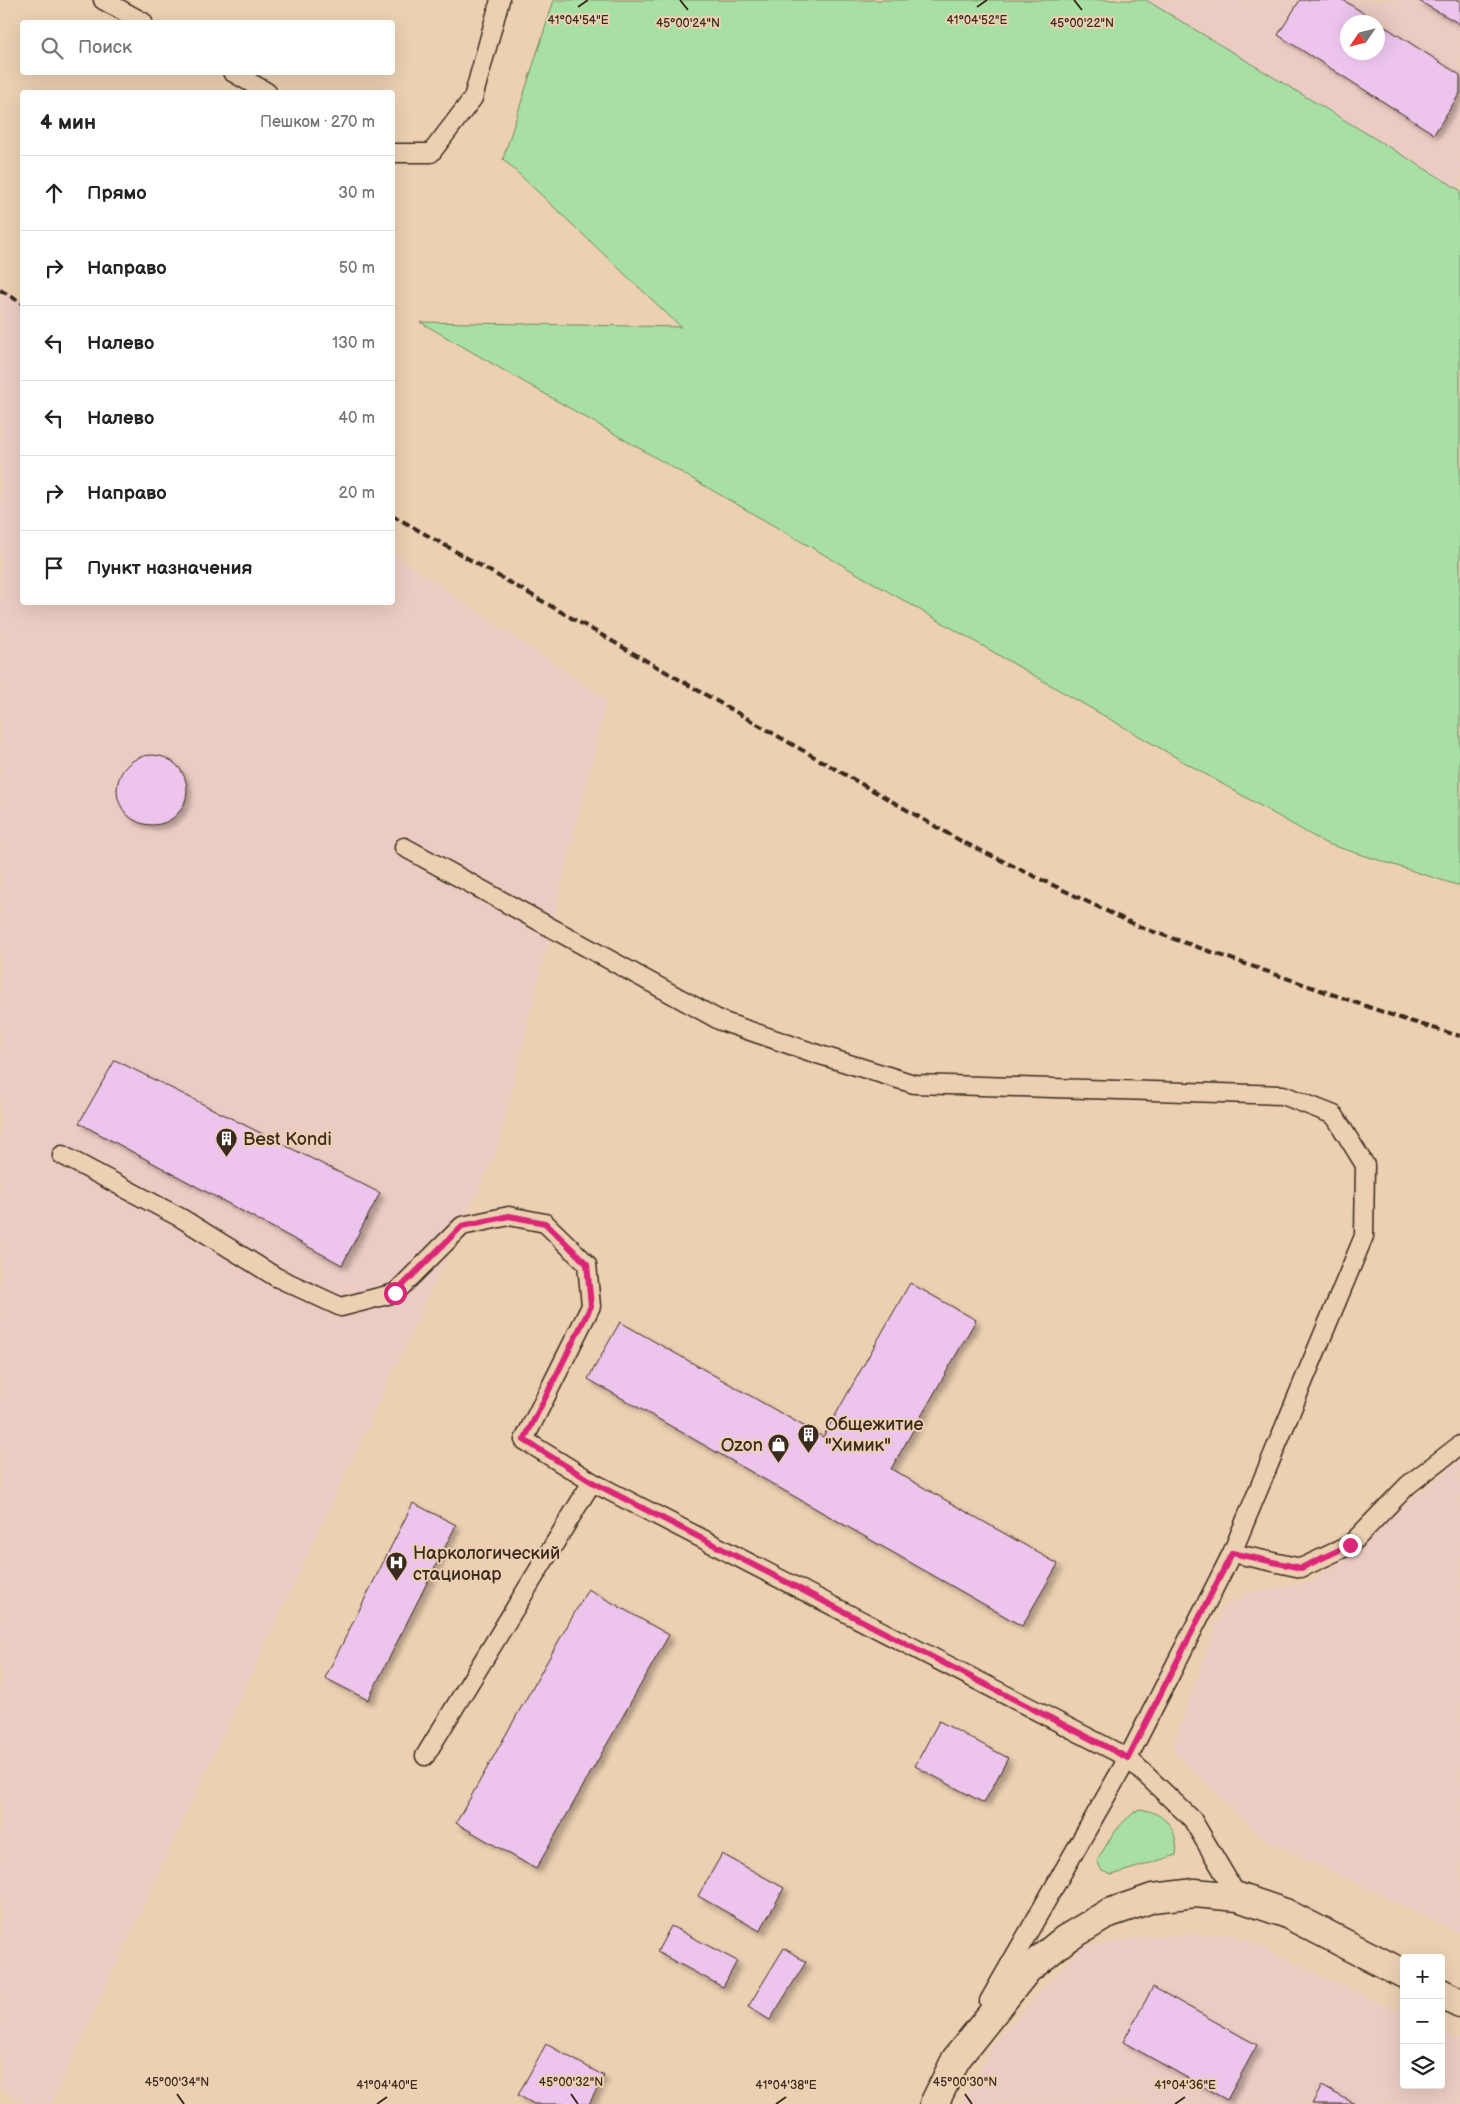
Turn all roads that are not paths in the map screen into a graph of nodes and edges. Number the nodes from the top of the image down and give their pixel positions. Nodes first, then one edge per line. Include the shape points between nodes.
1 (103, 0) edge
2 (500, 0) edge
3 (139, 20) edge
4 (237, 75) edge
5 (264, 90) edge
6 (395, 153) edge
7 (404, 847) dead end
8 (62, 1155) dead end
9 (1460, 1445) edge
10 (592, 1482) junction
11 (1232, 1553) junction
12 (425, 1756) dead end
13 (1128, 1758) junction
14 (1238, 1897) junction
15 (1400, 1972) edge
16 (1445, 1995) edge
17 (1460, 2003) edge
18 (956, 2060) junction
19 (934, 2104) edge

1 - 3 lane
2 - 6 lane via 473,98 431,154
4 - 5 lane
7 - 11 lane via 722,1021 914,1084 1283,1095 1334,1115 1365,1165 1364,1236
8 - 10 lane via 181,1218 276,1277 341,1307 395,1293 462,1226 509,1216 545,1223 587,1264 591,1306 524,1440
9 - 11 lane via 1408,1484 1350,1545 1301,1568
10 - 12 lane
10 - 13 lane
11 - 13 lane
13 - 14 lane via 1192,1819
13 - 18 lane
14 - 15 main road via 1285,1913
14 - 18 main road via 1187,1894 1153,1898 1109,1913 1064,1940 1027,1970
16 - 17 main road
18 - 19 main road

